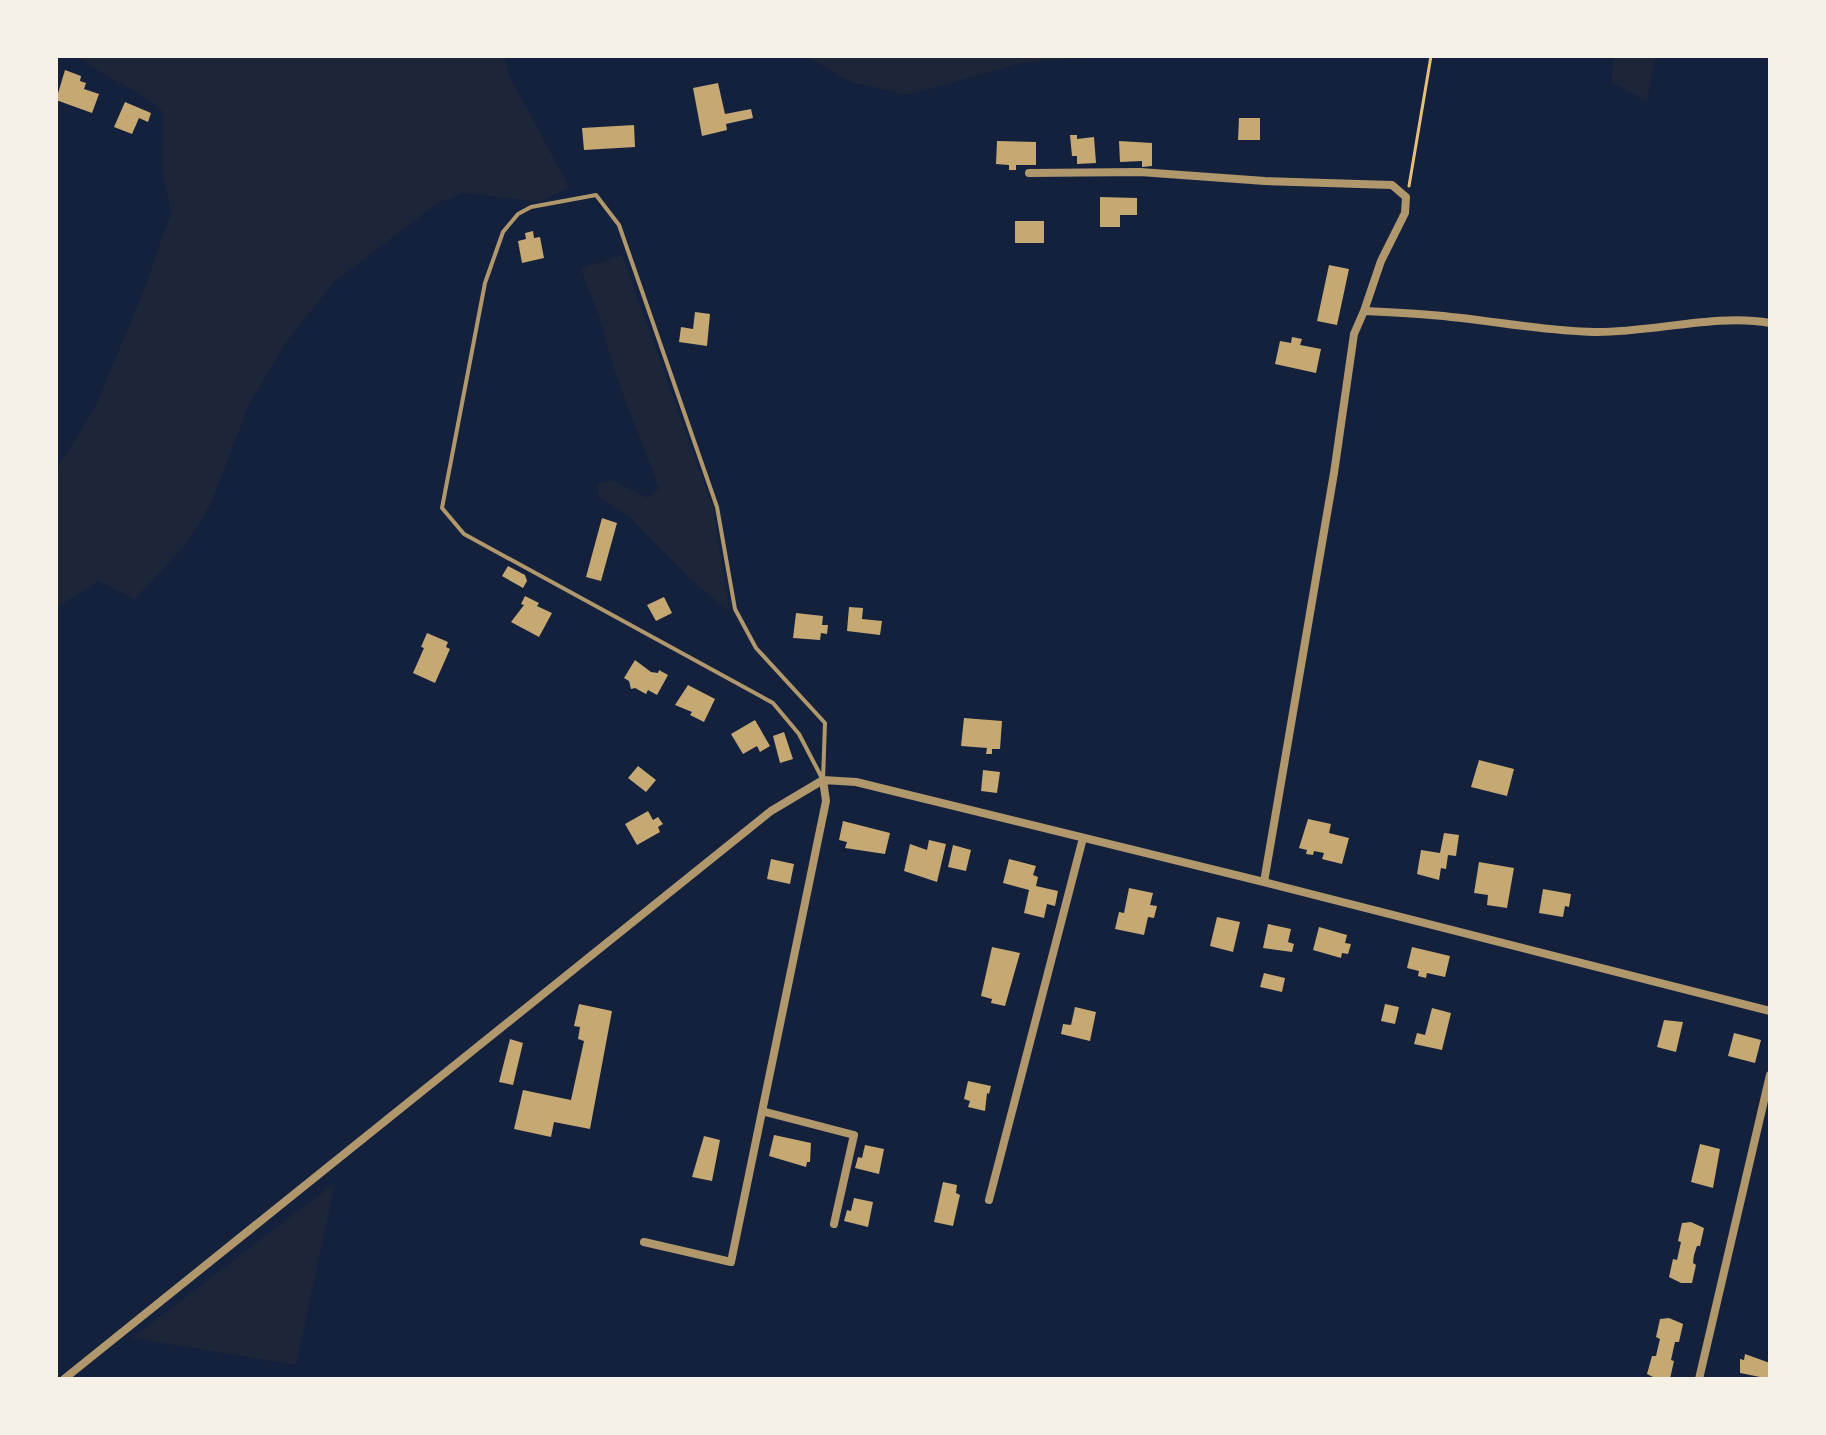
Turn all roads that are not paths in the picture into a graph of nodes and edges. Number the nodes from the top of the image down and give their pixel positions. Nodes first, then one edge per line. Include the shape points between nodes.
1 (1029, 173) dead end
2 (1364, 311) junction
3 (1770, 323) edge
4 (823, 780) junction
5 (1083, 838) junction
6 (1264, 882) junction
7 (1770, 1011) edge
8 (1770, 1075) edge
9 (762, 1111) junction
10 (989, 1200) dead end
11 (834, 1224) dead end
12 (644, 1242) dead end
13 (64, 1379) edge
14 (1699, 1379) edge

1 - 2 street via 1140,172 1392,185 1406,197 1405,213
2 - 3 street via 1595,332 1727,321
2 - 6 street via 1354,334
4 - 4 lane via 799,734 773,703 464,534 442,508 485,283 503,232 531,207 596,195 619,225 717,507 735,609 756,648 825,723
4 - 5 street via 856,782
4 - 9 street via 826,801
4 - 13 street via 771,811
5 - 6 street
5 - 10 street
6 - 7 street
8 - 14 street
9 - 11 street via 854,1135
9 - 12 street via 731,1262

